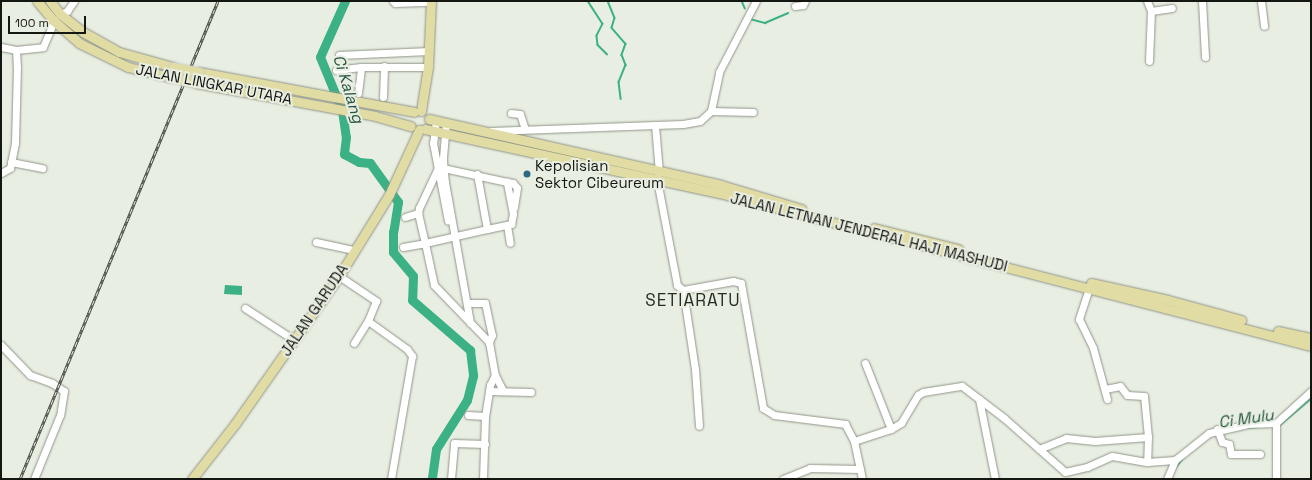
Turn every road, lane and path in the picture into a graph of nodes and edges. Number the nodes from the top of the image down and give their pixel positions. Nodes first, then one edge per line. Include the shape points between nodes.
1 (37, 1) edge
2 (50, 1) edge
3 (74, 1) edge
4 (393, 1) edge
5 (756, 1) edge
6 (806, 1) edge
7 (1147, 1) edge
8 (1202, 1) edge
9 (1261, 1) edge
10 (431, 2) edge
11 (795, 6) dead end
12 (1172, 8) dead end
13 (1151, 11) junction
14 (60, 14) junction
15 (54, 21) junction
16 (1264, 26) dead end
17 (1, 47) edge
18 (16, 50) junction
19 (429, 51) junction
20 (119, 52) junction
21 (339, 55) dead end
22 (1205, 57) dead end
23 (1149, 60) dead end
24 (113, 61) junction
25 (384, 66) junction
26 (361, 67) junction
27 (428, 67) junction
28 (336, 70) dead end
29 (290, 88) junction
30 (355, 96) junction
31 (382, 97) dead end
32 (288, 98) junction
33 (418, 111) junction
34 (711, 111) junction
35 (753, 112) dead end
36 (511, 113) dead end
37 (432, 119) junction
38 (446, 123) junction
39 (656, 125) junction
40 (422, 129) junction
41 (525, 129) junction
42 (484, 132) junction
43 (445, 133) junction
44 (11, 162) junction
45 (600, 163) junction
46 (42, 168) dead end
47 (441, 168) junction
48 (1, 173) edge
49 (477, 174) junction
50 (658, 177) junction
51 (442, 183) junction
52 (429, 186) junction
53 (720, 189) junction
54 (418, 213) junction
55 (405, 217) dead end
56 (507, 225) junction
57 (487, 229) junction
58 (454, 238) junction
59 (316, 242) dead end
60 (425, 243) junction
61 (510, 243) dead end
62 (403, 247) dead end
63 (355, 250) junction
64 (339, 276) junction
65 (1089, 288) junction
66 (683, 290) junction
67 (1104, 290) junction
68 (468, 303) junction
69 (244, 308) dead end
70 (368, 321) junction
71 (470, 323) junction
72 (1311, 338) edge
73 (294, 340) junction
74 (489, 342) junction
75 (354, 343) dead end
76 (1, 345) edge
77 (1311, 346) edge
78 (865, 362) dead end
79 (495, 375) junction
80 (1104, 388) junction
81 (489, 391) junction
82 (503, 391) junction
83 (1311, 391) edge
84 (532, 392) dead end
85 (979, 399) junction
86 (1107, 399) dead end
87 (468, 416) dead end
88 (485, 416) junction
89 (699, 426) dead end
90 (1276, 427) junction
91 (891, 429) junction
92 (1218, 432) junction
93 (1148, 437) junction
94 (854, 441) junction
95 (485, 444) junction
96 (1039, 449) junction
97 (1260, 454) dead end
98 (1175, 460) junction
99 (1147, 462) junction
100 (860, 468) junction
101 (34, 479) edge
102 (192, 479) edge
103 (391, 479) edge
104 (451, 479) edge
105 (483, 479) edge
106 (783, 479) edge
107 (862, 479) edge
108 (995, 479) edge
109 (1167, 479) edge
110 (1276, 479) edge

1 - 15 main road, JALAN LINGKAR UTARA
2 - 14 main road, JALAN LINGKAR UTARA
3 - 14 street via 67,11
4 - 10 street
5 - 34 street via 719,72
6 - 11 street via 803,5
7 - 13 street
8 - 22 street
9 - 16 street
10 - 19 main road
12 - 13 street
13 - 23 street
14 - 20 main road, JALAN LINGKAR UTARA via 83,32
15 - 18 street via 43,47
15 - 24 main road, JALAN LINGKAR UTARA via 80,43
17 - 18 street
18 - 44 street via 16,109
19 - 21 street
19 - 27 main road
20 - 24 main road
20 - 29 main road, JALAN LINGKAR UTARA, bridge via 173,67
24 - 32 main road, JALAN LINGKAR UTARA, bridge via 196,83
25 - 26 street
25 - 27 street
25 - 31 street
26 - 28 street
26 - 30 street
27 - 33 main road
29 - 30 main road, JALAN LINGKAR UTARA via 325,95
29 - 32 main road
30 - 33 main road, JALAN LINGKAR UTARA
32 - 40 main road, JALAN LINGKAR UTARA
33 - 37 main road
33 - 40 main road via 410,118
34 - 35 street
34 - 39 street via 696,122
36 - 41 street via 520,114
37 - 38 main road, JALAN LETNAN JENDERAL HAJI MASHUDI
37 - 40 main road
38 - 42 main road, JALAN LETNAN JENDERAL HAJI MASHUDI
38 - 43 street
39 - 41 street
39 - 50 street
40 - 43 main road, JALAN LETNAN JENDERAL HAJI MASHUDI
40 - 47 street
40 - 63 main road, JALAN GARUDA via 389,195
41 - 42 street
42 - 45 main road, JALAN LETNAN JENDERAL HAJI MASHUDI
43 - 45 main road, JALAN LETNAN JENDERAL HAJI MASHUDI
43 - 47 street
44 - 46 street
44 - 48 street via 10,168
45 - 50 main road, JALAN LETNAN JENDERAL HAJI MASHUDI
47 - 49 street
47 - 51 street
47 - 52 street
49 - 56 street via 507,182 513,214 512,223
49 - 57 street
50 - 53 main road, JALAN LETNAN JENDERAL HAJI MASHUDI
50 - 66 street via 674,276 677,285
51 - 52 street
51 - 58 street
52 - 54 street via 419,205
53 - 65 main road, JALAN LETNAN JENDERAL HAJI MASHUDI
53 - 67 main road, JALAN LETNAN JENDERAL HAJI MASHUDI
54 - 55 street
54 - 60 street
56 - 57 street
56 - 61 street
57 - 58 street
58 - 60 street
58 - 68 street
59 - 63 street
60 - 62 street
60 - 71 street via 434,285
63 - 64 main road, JALAN GARUDA
64 - 70 street via 376,301
64 - 73 main road, JALAN GARUDA
65 - 67 main road, JALAN LETNAN JENDERAL HAJI MASHUDI
65 - 80 street via 1079,319 1093,348
66 - 89 street via 695,369
66 - 94 street via 733,281 741,283 762,408 774,415 844,423 848,426
67 - 72 main road, JALAN LETNAN JENDERAL HAJI MASHUDI via 1168,300
67 - 77 main road, JALAN LETNAN JENDERAL HAJI MASHUDI
68 - 71 street
68 - 74 street via 485,303 492,335
69 - 73 street
70 - 75 street
70 - 103 street via 407,349 412,356
71 - 74 street
73 - 102 main road, JALAN GARUDA via 235,424
74 - 79 street
76 - 101 street via 30,375 52,383 64,391 60,415
78 - 91 street
79 - 81 street
79 - 82 street
80 - 86 street
80 - 93 street via 1121,386 1127,395 1143,395
81 - 82 street
81 - 88 street
82 - 84 street
83 - 90 street
85 - 91 street via 962,386 923,392 903,420
85 - 96 street
85 - 108 street
87 - 88 street
88 - 95 street
90 - 92 street via 1247,424
90 - 110 street
91 - 94 street
92 - 97 street via 1222,442 1229,444 1231,454
92 - 98 street via 1192,444
93 - 96 street via 1095,442 1066,438
93 - 99 street
94 - 100 street
95 - 104 street via 454,444
95 - 105 street
96 - 99 street via 1065,472 1087,467 1112,456
98 - 99 street
98 - 109 street
100 - 106 street via 810,468
100 - 107 street

